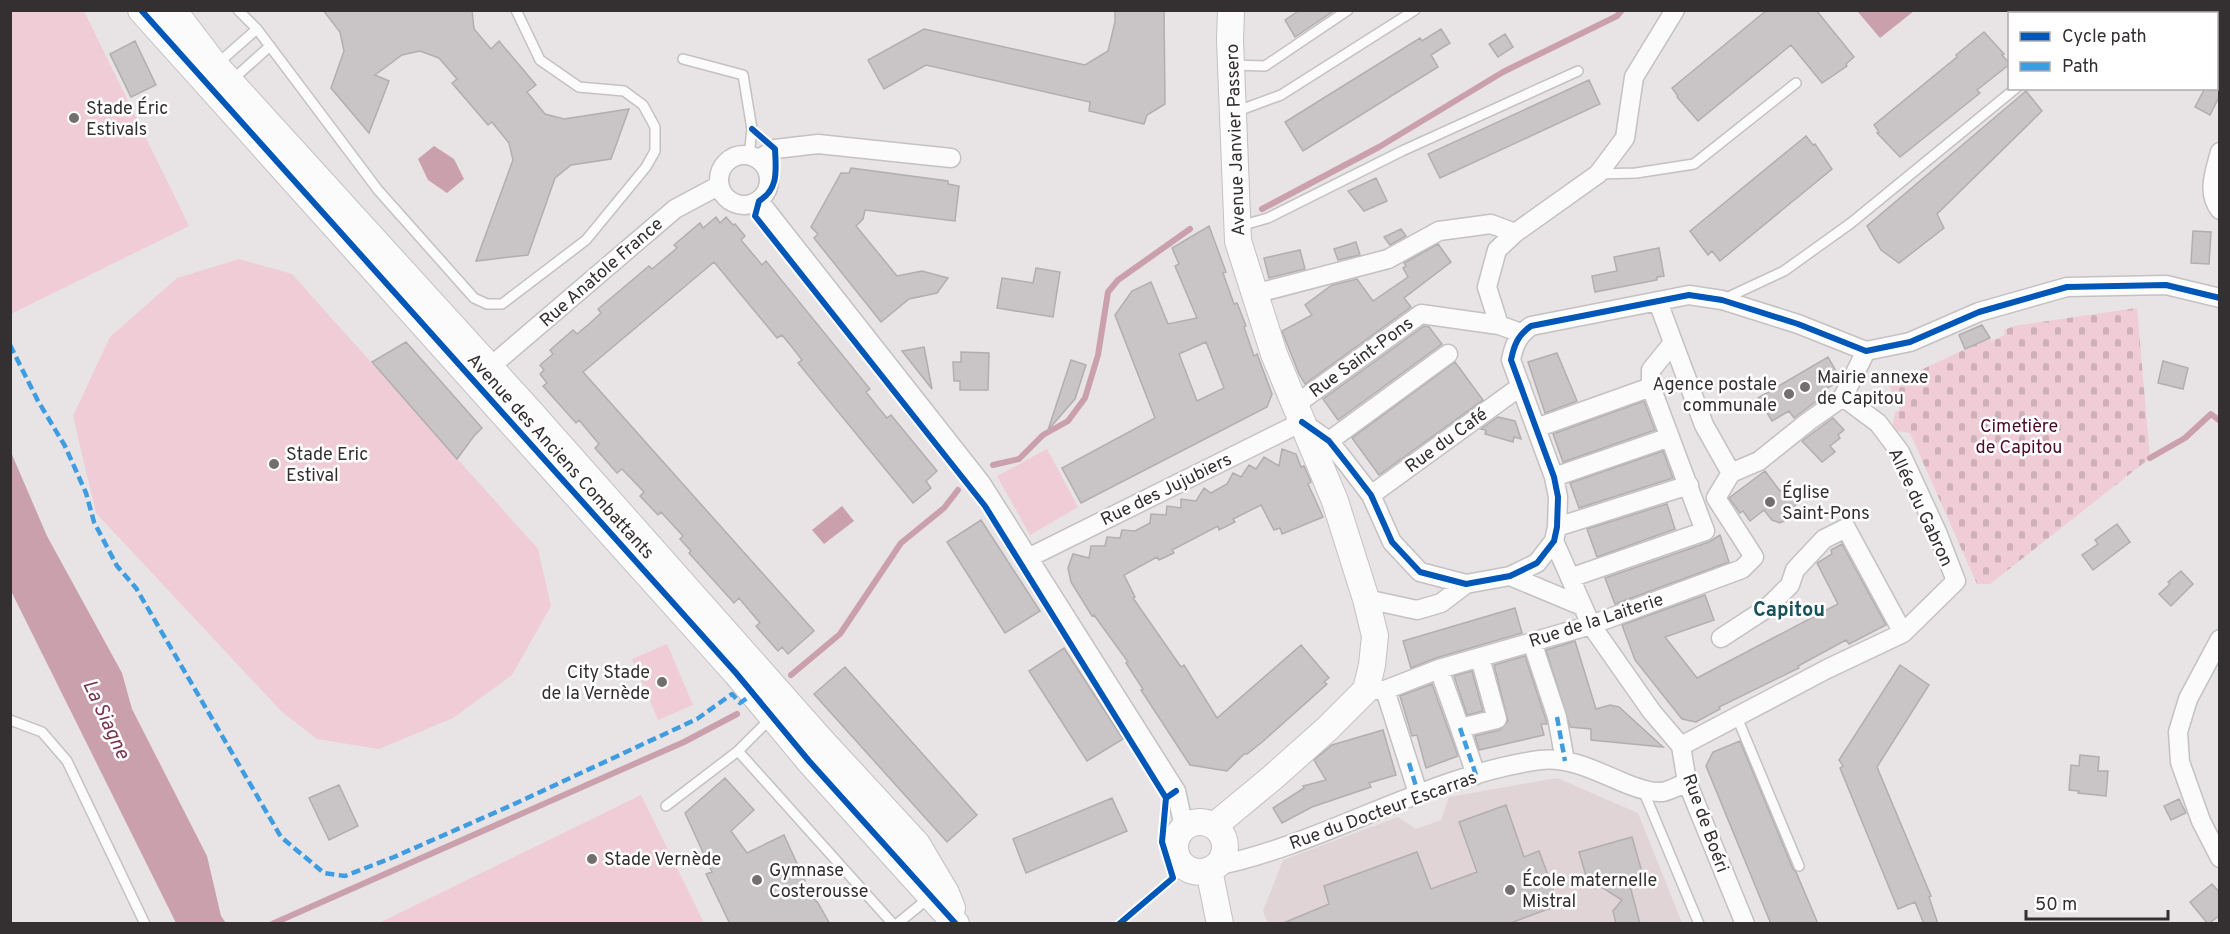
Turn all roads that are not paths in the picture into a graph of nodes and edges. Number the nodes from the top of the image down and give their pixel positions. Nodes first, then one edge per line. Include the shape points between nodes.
1 (141, 10) edge
2 (173, 10) edge
3 (238, 10) edge
4 (516, 10) edge
5 (1231, 10) edge
6 (1348, 10) edge
7 (1415, 10) edge
8 (1675, 10) edge
9 (257, 29) junction
10 (270, 46) junction
11 (683, 58) dead end
12 (1231, 65) junction
13 (1578, 71) dead end
14 (220, 80) junction
15 (1796, 83) dead end
16 (2014, 90) edge
17 (1233, 113) junction
18 (2220, 152) edge
19 (754, 158) junction
20 (951, 158) dead end
21 (1598, 174) junction
22 (718, 186) junction
23 (759, 201) junction
24 (2220, 210) edge
25 (1238, 227) junction
26 (1515, 233) junction
27 (1254, 294) junction
28 (2220, 298) edge
29 (1722, 300) junction
30 (1658, 302) junction
31 (1499, 325) junction
32 (1521, 333) junction
33 (1672, 344) junction
34 (1866, 351) junction
35 (1448, 354) dead end
36 (490, 367) junction
37 (1521, 386) junction
38 (1651, 387) junction
39 (1844, 397) junction
40 (1299, 413) junction
41 (1536, 428) junction
42 (1670, 437) junction
43 (1329, 441) junction
44 (1731, 473) junction
45 (1554, 477) junction
46 (1689, 485) junction
47 (1371, 495) junction
48 (1556, 534) junction
49 (1030, 557) junction
50 (1510, 576) junction
51 (1570, 578) junction
52 (1466, 584) junction
53 (1366, 599) junction
54 (1582, 606) junction
55 (1591, 625) junction
56 (1903, 633) junction
57 (1720, 638) dead end
58 (2220, 639) edge
59 (1532, 642) junction
60 (1480, 658) junction
61 (1439, 669) junction
62 (1375, 690) junction
63 (1736, 715) junction
64 (773, 717) junction
65 (10, 720) edge
66 (1460, 728) junction
67 (1681, 746) junction
68 (738, 751) junction
69 (1565, 761) junction
70 (1476, 775) junction
71 (1688, 783) junction
72 (1643, 789) junction
73 (1418, 793) junction
74 (666, 806) dead end
75 (1214, 825) junction
76 (1184, 827) junction
77 (2220, 858) edge
78 (1799, 866) dead end
79 (1213, 868) junction
80 (930, 897) junction
81 (145, 924) edge
82 (895, 924) edge
83 (956, 924) edge
84 (1220, 924) edge
85 (1699, 924) edge
86 (1745, 924) edge

1 - 14 main road, Avenue des Anciens Combattants
2 - 14 main road, Avenue des Anciens Combattants
3 - 9 lane
4 - 10 lane via 540,60 579,87 624,91 643,105 655,128 655,151 586,240 502,304 487,304 474,298 432,252 378,190
5 - 12 main road, Avenue Janvier Passero
6 - 12 lane via 1265,66
7 - 17 lane via 1281,95
8 - 21 street via 1634,77 1625,138
9 - 10 lane
9 - 14 lane
10 - 14 lane
11 - 19 lane via 743,75
12 - 17 main road, Avenue Janvier Passero
13 - 25 lane via 1402,151 1268,218
14 - 36 main road, Avenue des Anciens Combattants
14 - 64 main road, Avenue des Anciens Combattants
15 - 21 lane via 1694,164
16 - 29 lane via 1851,223 1784,271
17 - 25 main road, Avenue Janvier Passero
18 - 24 street via 2212,188
19 - 20 street via 775,149 818,144
19 - 22 street via 742,154 723,164
19 - 23 street via 766,168 769,183
21 - 26 street
22 - 23 street via 727,200 744,206
22 - 36 street, Rue Anatole France via 675,209
23 - 49 street via 981,483
25 - 27 main road, Avenue Janvier Passero via 1238,241
26 - 27 street via 1491,224 1439,231 1388,259
26 - 31 street via 1497,250 1487,287
27 - 40 main road, Avenue Janvier Passero
28 - 34 street via 2166,285 2067,287 1979,312 1910,342
29 - 30 street via 1689,295
29 - 34 street
30 - 32 street via 1532,326
30 - 33 street
31 - 32 street, Rue Saint-Pons
31 - 40 street, Rue Saint-Pons via 1421,314
32 - 37 street via 1511,360
33 - 38 street via 1651,370
33 - 44 street via 1704,425
34 - 39 street
35 - 43 street
36 - 83 main road, Avenue des Anciens Combattants via 917,844 946,893
37 - 41 street
37 - 47 street, Rue du Café
38 - 41 street
38 - 42 street
39 - 44 street via 1759,461
39 - 56 street, Allée du Gabron via 1878,423 1900,453 1956,581
40 - 43 street
40 - 49 street, Rue des Jujubiers
40 - 53 main road, Avenue Janvier Passero via 1335,501
41 - 45 street
42 - 45 street
42 - 46 street
43 - 47 street
44 - 55 street, Rue de la Laiterie via 1716,498 1754,557 1742,569
45 - 48 street via 1558,497
46 - 48 street
46 - 51 street via 1704,531
47 - 52 street via 1392,542 1420,572
48 - 50 street via 1537,563
48 - 51 street, Rue de Boéri
49 - 76 street via 1176,790
50 - 52 street
50 - 54 street
51 - 54 street, Rue de Boéri
52 - 53 street via 1441,603 1417,610
53 - 62 main road, Avenue Janvier Passero via 1375,636
54 - 55 street, Rue de Boéri
55 - 59 street, Rue de la Laiterie
55 - 67 street, Rue de Boéri
56 - 57 street via 1846,528 1824,539 1795,570 1790,585 1767,608
56 - 63 street, Allée du Gabron
58 - 77 street via 2188,699 2178,732 2180,762 2201,821
59 - 60 street, Rue de la Laiterie
59 - 69 street via 1557,717
60 - 61 street, Rue de la Laiterie
60 - 66 street via 1497,719
61 - 62 street, Rue de la Laiterie
61 - 66 street
62 - 73 street
62 - 75 main road
63 - 67 street, Allée du Gabron
63 - 78 lane
64 - 68 lane
64 - 80 main road, Avenue des Anciens Combattants
65 - 81 lane via 42,732 67,761
66 - 70 street
67 - 71 street, Rue de Boéri
68 - 74 lane
68 - 82 lane
69 - 70 street, Rue du Docteur Escarras via 1542,760
69 - 72 street, Rue du Docteur Escarras
70 - 73 street, Rue du Docteur Escarras
71 - 72 street, Rue du Docteur Escarras via 1662,792
71 - 86 street, Rue de Boéri
72 - 85 lane
73 - 79 street, Rue du Docteur Escarras via 1249,859
75 - 76 main road via 1197,821
75 - 79 main road via 1225,845 1222,859
76 - 79 main road via 1174,846 1179,861 1192,871
79 - 84 main road
80 - 82 lane
80 - 83 main road, Avenue des Anciens Combattants

